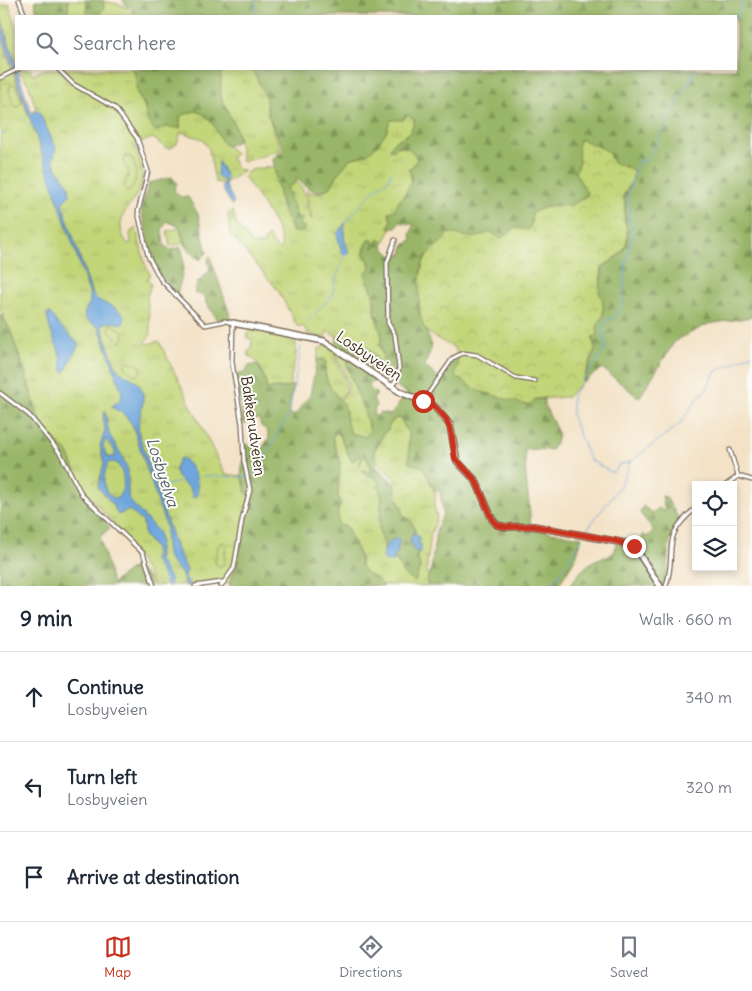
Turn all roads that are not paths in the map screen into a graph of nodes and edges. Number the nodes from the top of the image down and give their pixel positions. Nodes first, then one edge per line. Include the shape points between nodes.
1 (19, 0) edge
2 (25, 15) edge
3 (15, 70) edge
4 (59, 70) edge
5 (0, 78) edge
6 (395, 240) dead end
7 (233, 323) junction
8 (535, 381) dead end
9 (392, 386) junction
10 (0, 393) edge
11 (423, 401) junction
12 (730, 450) dead end
13 (738, 476) junction
14 (752, 480) edge
15 (731, 481) edge
16 (692, 512) edge
17 (222, 584) edge
18 (154, 586) edge
19 (195, 586) edge
20 (660, 586) edge
21 (666, 586) edge

1 - 2 street
3 - 5 street
4 - 7 street via 72,84 115,108 137,138 148,171 139,218 154,272 205,325 225,321
6 - 9 street via 387,263 388,322 394,335 398,368
7 - 9 main road, Losbyveien via 324,341
7 - 17 street, Bakkerudveien via 232,362 250,490 234,568
8 - 11 street via 516,378 477,354 463,353 452,358
9 - 11 main road, Losbyveien
10 - 18 street via 29,415 60,452 82,495 144,553
11 - 20 main road, Losbyveien via 434,406 446,419 455,458 476,481 497,525 533,526 630,544
12 - 13 street
13 - 14 street
13 - 15 street
16 - 21 street via 672,535 669,545 672,566
17 - 19 street

